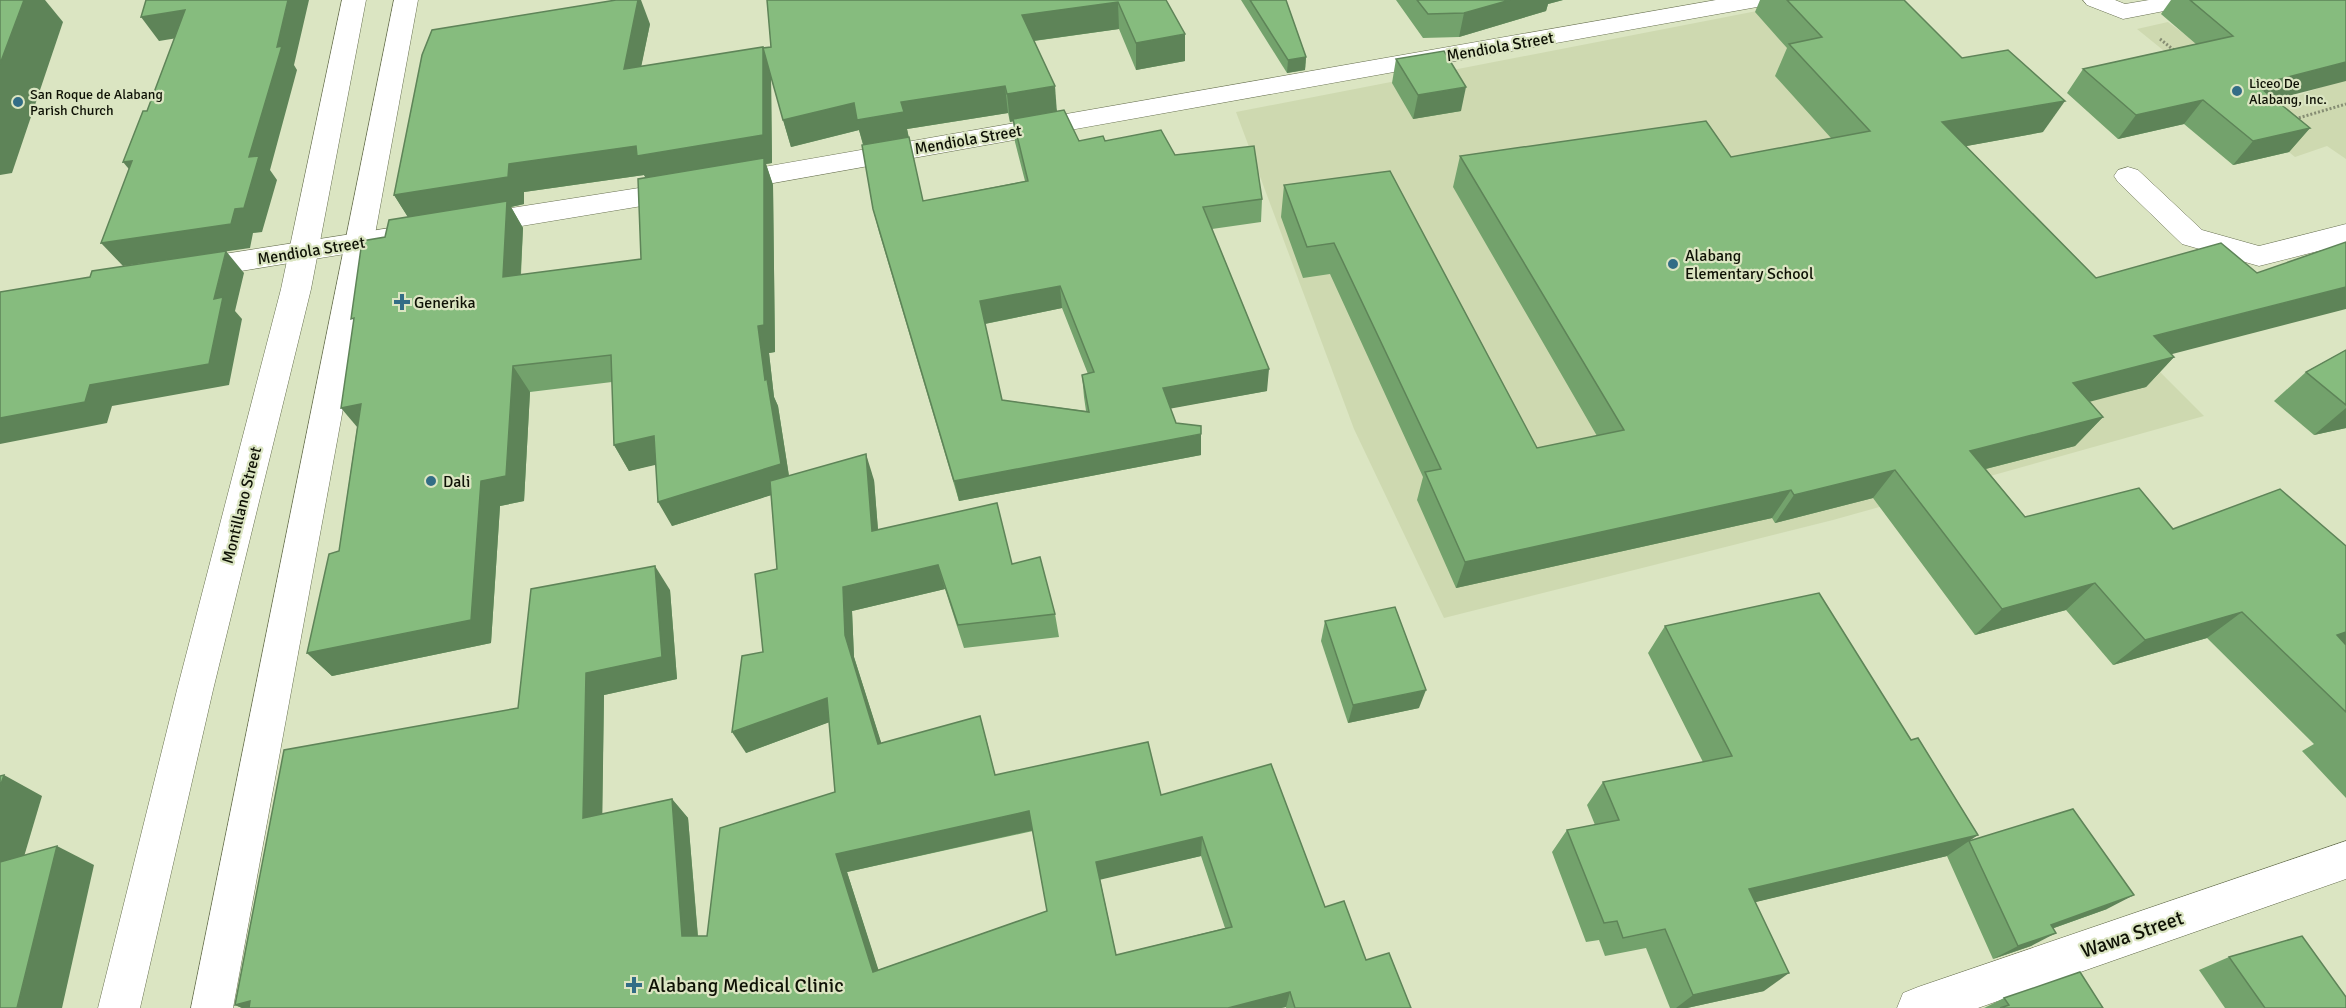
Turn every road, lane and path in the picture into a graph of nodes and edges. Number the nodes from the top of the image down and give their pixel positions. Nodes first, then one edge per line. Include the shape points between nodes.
1 (354, 0) edge
2 (406, 0) edge
3 (1757, 0) edge
4 (2095, 0) edge
5 (2187, 0) edge
6 (2123, 12) junction
7 (2177, 53) edge
8 (2346, 104) edge
9 (2292, 119) edge
10 (2128, 176) dead end
11 (454, 228) edge
12 (418, 233) edge
13 (2346, 234) edge
14 (359, 243) junction
15 (304, 252) junction
16 (164, 273) edge
17 (2346, 860) edge
18 (119, 1008) edge
19 (212, 1008) edge
20 (1918, 1008) edge

1 - 15 main road, Montillano Street
2 - 14 main road
3 - 11 main road, Mendiola Street
4 - 6 main road
5 - 6 main road
6 - 7 path
8 - 9 path
10 - 13 main road via 2192,237 2259,256
12 - 14 main road, Mendiola Street
14 - 15 main road, Mendiola Street
14 - 19 main road
15 - 16 main road, Mendiola Street
15 - 18 main road, Montillano Street
17 - 20 main road, Wawa Street

